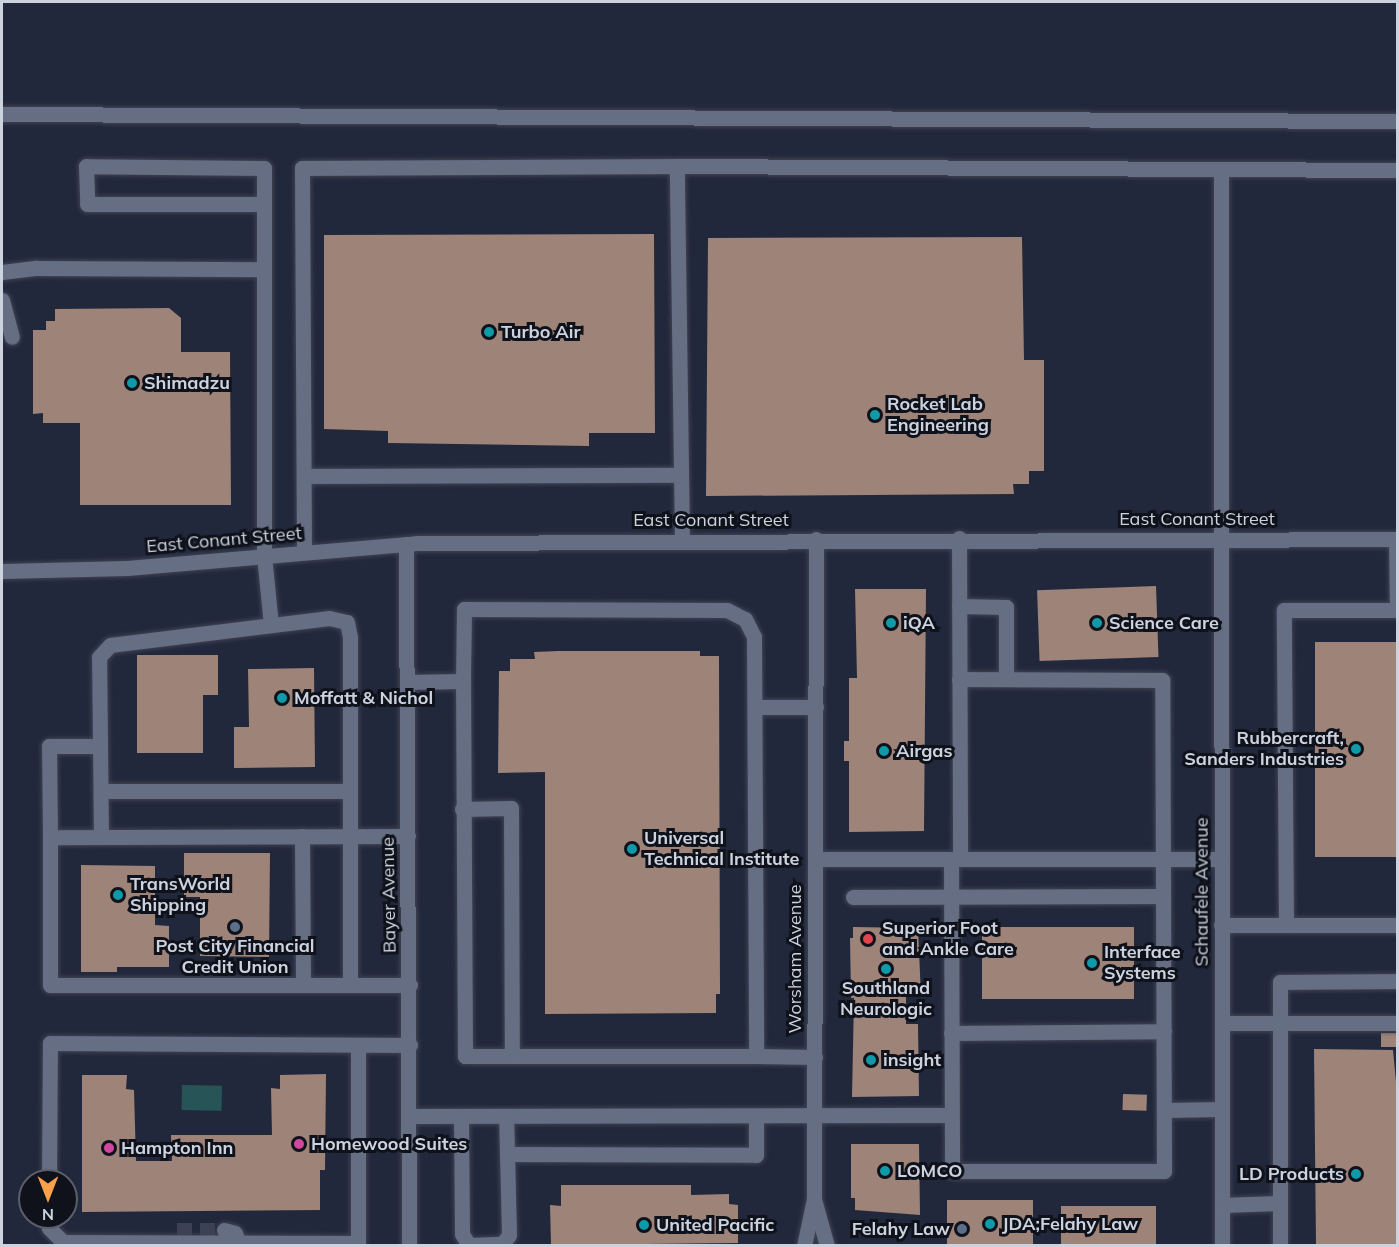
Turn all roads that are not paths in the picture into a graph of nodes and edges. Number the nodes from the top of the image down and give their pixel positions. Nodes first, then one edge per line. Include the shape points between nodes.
1 (2, 114) edge
2 (1398, 121) edge
3 (677, 166) junction
4 (1221, 170) junction
5 (1398, 170) edge
6 (264, 204) junction
7 (264, 268) junction
8 (2, 272) edge
9 (2, 300) edge
10 (12, 337) dead end
11 (681, 475) junction
12 (304, 476) junction
13 (958, 538) junction
14 (816, 539) junction
15 (1221, 539) junction
16 (1397, 539) edge
17 (682, 540) junction
18 (406, 544) junction
19 (304, 552) junction
20 (264, 555) junction
21 (2, 571) edge
22 (959, 606) junction
23 (1397, 610) edge
24 (271, 625) junction
25 (959, 679) junction
26 (1006, 679) junction
27 (463, 681) junction
28 (407, 682) junction
29 (756, 707) junction
30 (816, 707) junction
31 (100, 746) junction
32 (100, 791) junction
33 (350, 791) junction
34 (462, 809) junction
35 (302, 836) junction
36 (350, 836) junction
37 (408, 836) junction
38 (50, 837) junction
39 (101, 837) junction
40 (815, 859) junction
41 (956, 859) junction
42 (1163, 859) junction
43 (1221, 859) junction
44 (1163, 896) junction
45 (853, 897) dead end
46 (951, 897) junction
47 (1221, 925) junction
48 (1286, 925) junction
49 (1398, 925) edge
50 (1398, 981) edge
51 (303, 985) junction
52 (350, 985) junction
53 (410, 985) junction
54 (1222, 1023) junction
55 (1279, 1023) junction
56 (1398, 1023) edge
57 (1164, 1031) junction
58 (951, 1033) junction
59 (358, 1045) junction
60 (410, 1045) junction
61 (512, 1056) junction
62 (756, 1056) junction
63 (815, 1057) junction
64 (1222, 1109) junction
65 (1164, 1110) junction
66 (814, 1115) junction
67 (951, 1115) junction
68 (409, 1116) junction
69 (461, 1116) junction
70 (506, 1116) junction
71 (756, 1116) junction
72 (507, 1154) junction
73 (49, 1169) edge
74 (814, 1199) junction
75 (1280, 1203) junction
76 (1222, 1205) junction
77 (50, 1229) edge
78 (177, 1230) dead end
79 (224, 1230) tunnel mouth
80 (166, 1244) edge
81 (240, 1244) edge
82 (409, 1245) edge
83 (804, 1245) edge
84 (827, 1245) edge
85 (1222, 1245) edge
86 (1280, 1245) edge

1 - 2 street
3 - 4 street
3 - 11 street
3 - 12 street via 302,168
4 - 5 street
4 - 15 street, Schaufele Avenue
6 - 6 street via 87,204 86,166 264,168
6 - 7 street
7 - 8 street via 37,268
7 - 20 street
9 - 10 street
11 - 12 street
11 - 17 street
12 - 19 street
13 - 14 street, East Conant Street
13 - 15 street, East Conant Street
13 - 22 street
14 - 17 street, East Conant Street
14 - 30 street, Worsham Avenue
15 - 16 street, East Conant Street
15 - 43 street, Schaufele Avenue
16 - 23 street
17 - 18 street, East Conant Street
18 - 19 street, East Conant Street
18 - 28 street, Bayer Avenue
19 - 20 street, East Conant Street
20 - 21 street, East Conant Street via 193,563
20 - 24 street
22 - 25 street
22 - 26 street via 1006,607
23 - 48 street via 1284,610
24 - 31 street via 110,645 99,657
24 - 33 street via 329,618 347,622
25 - 26 street
25 - 41 street
26 - 42 street via 1162,680
27 - 28 street
27 - 29 street via 464,609 728,610 745,619 754,637
27 - 34 street
28 - 37 street, Bayer Avenue
29 - 30 street
29 - 62 street
30 - 40 street, Worsham Avenue
31 - 32 street
31 - 38 street via 49,746
32 - 33 street
32 - 39 street
33 - 36 street
34 - 61 street via 465,1056
34 - 61 street via 510,808
35 - 36 street
35 - 39 street
35 - 51 street
36 - 37 street
36 - 52 street
37 - 53 street, Bayer Avenue
38 - 39 street
38 - 51 street via 50,985
40 - 41 street
40 - 63 street, Worsham Avenue
41 - 42 street
41 - 46 street
42 - 43 street
42 - 44 street
43 - 47 street, Schaufele Avenue
44 - 46 street
44 - 57 street
45 - 46 street
46 - 58 street
47 - 48 street
47 - 54 street, Schaufele Avenue
48 - 49 street
50 - 55 street via 1280,982
51 - 52 street
52 - 53 street
53 - 60 street, Bayer Avenue
54 - 55 street
54 - 64 street, Schaufele Avenue
55 - 56 street
55 - 75 street
57 - 58 street
57 - 65 street
58 - 67 street
59 - 60 street
59 - 73 street via 50,1043
59 - 81 street via 358,1243
60 - 68 street, Bayer Avenue
61 - 62 street
62 - 63 street
63 - 66 street, Worsham Avenue
64 - 65 street
64 - 76 street, Schaufele Avenue
65 - 67 street via 1164,1171 952,1171
66 - 67 street
66 - 71 street
66 - 74 street, Worsham Avenue
68 - 69 street
68 - 82 street, Bayer Avenue
69 - 70 street
69 - 72 street via 462,1234 469,1245 502,1244 509,1235
70 - 71 street
70 - 72 street
71 - 72 street via 756,1155
74 - 83 street, Worsham Avenue
74 - 84 street, Worsham Avenue
75 - 76 street
75 - 86 street
76 - 85 street, Schaufele Avenue
77 - 80 street via 63,1242
78 - 80 street via 169,1235
79 - 81 street via 235,1233
80 - 81 street

